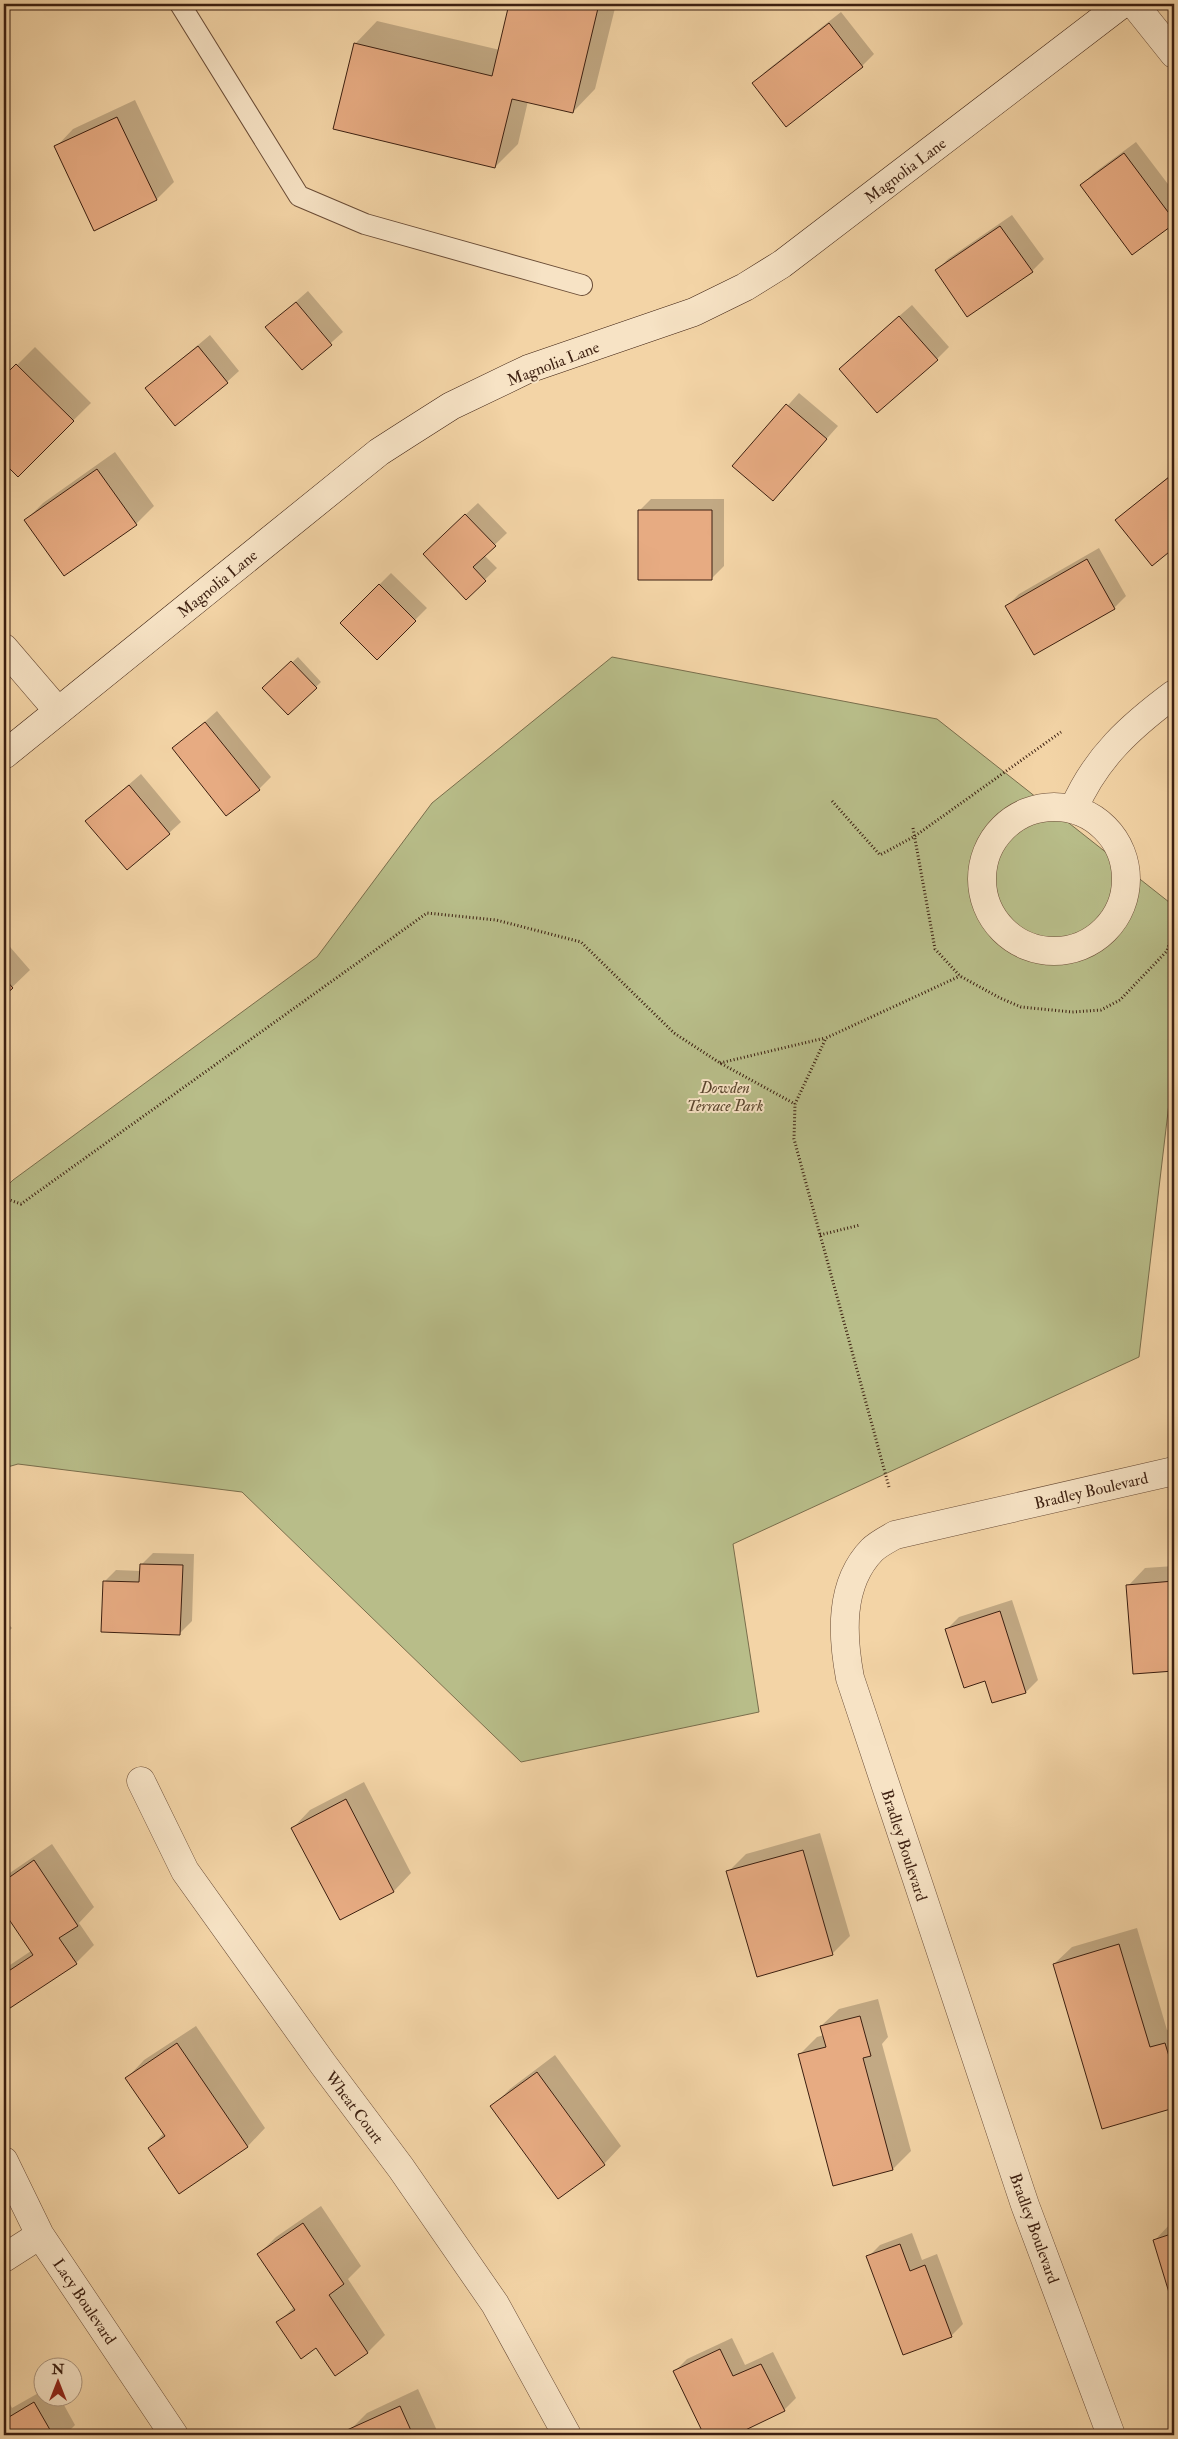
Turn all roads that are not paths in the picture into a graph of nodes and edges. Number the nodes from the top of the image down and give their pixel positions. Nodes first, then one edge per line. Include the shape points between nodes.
1 (180, 4) edge
2 (1122, 4) edge
3 (1134, 4) edge
4 (1174, 54) edge
5 (582, 285) dead end
6 (4, 648) edge
7 (1174, 694) edge
8 (58, 711) junction
9 (4, 755) edge
10 (1074, 808) junction
11 (1174, 1471) edge
12 (142, 1781) dead end
13 (4, 2161) edge
14 (40, 2235) junction
15 (4, 2258) edge
16 (174, 2435) edge
17 (567, 2435) edge
18 (1111, 2435) edge

1 - 5 lane via 299,196 365,224
2 - 8 street, Magnolia Lane via 790,258 745,287 694,312 528,369 452,406 378,452
3 - 4 street
6 - 8 street
7 - 10 street via 1139,720 1112,747 1082,790
8 - 9 street, Magnolia Lane
10 - 10 street via 1048,807 1029,811 1011,820 986,852 981,872 982,893 990,913 1013,939 1038,950 1060,952 1086,944 1113,922 1123,904 1127,884 1125,863 1118,844 1105,827
11 - 18 street, Bradley Boulevard via 895,1535 873,1549 856,1573 846,1602 844,1643 850,1678 1026,2205
12 - 17 street, Wheat Court via 185,1871 401,2168 495,2304
13 - 14 street, Lacy Boulevard
14 - 15 street
14 - 16 street, Lacy Boulevard

